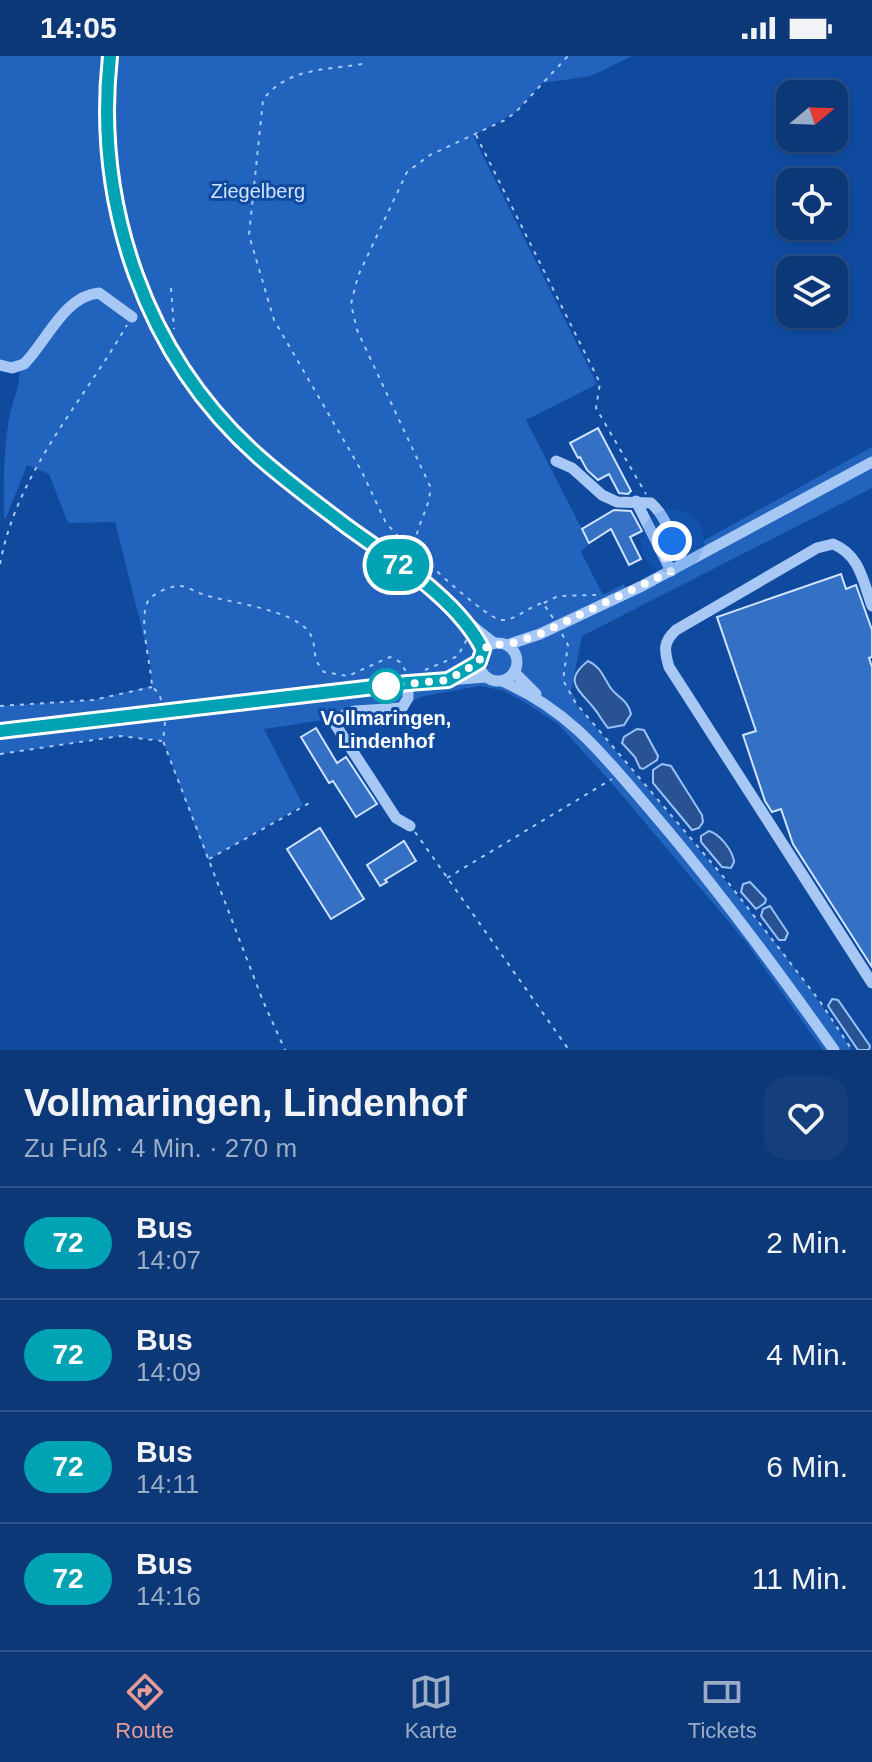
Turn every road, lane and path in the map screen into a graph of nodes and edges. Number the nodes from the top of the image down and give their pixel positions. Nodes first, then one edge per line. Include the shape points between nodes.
1 (110, 56) edge
2 (568, 56) edge
3 (362, 64) dead end
4 (475, 134) junction
5 (171, 288) dead end
6 (132, 317) joint
7 (175, 320) dead end
8 (0, 365) edge
9 (556, 461) dead end
10 (872, 462) edge
11 (636, 501) junction
12 (651, 503) junction
13 (672, 541) junction
14 (415, 544) junction
15 (659, 547) junction
16 (684, 563) junction
17 (0, 564) edge
18 (671, 571) junction
19 (596, 595) dead end
20 (543, 603) junction
21 (872, 606) edge
22 (467, 623) junction
23 (558, 626) junction
24 (540, 634) junction
25 (494, 643) junction
26 (507, 645) junction
27 (481, 656) junction
28 (516, 666) junction
29 (420, 672) dead end
30 (486, 677) junction
31 (448, 680) junction
32 (502, 681) junction
33 (408, 683) junction
34 (152, 687) junction
35 (539, 698) junction
36 (0, 706) edge
37 (163, 712) junction
38 (0, 731) edge
39 (163, 741) junction
40 (0, 754) edge
41 (620, 775) junction
42 (313, 801) dead end
43 (410, 826) joint
44 (208, 860) junction
45 (447, 878) junction
46 (872, 983) edge
47 (285, 1050) edge
48 (569, 1050) edge
49 (834, 1050) edge
50 (852, 1050) edge

1 - 22 street via 106,100 113,194 136,277 179,362 257,456
2 - 4 path via 516,112
3 - 14 path via 291,75 263,100 249,235 274,320 386,523
4 - 12 path via 600,383 596,408
4 - 14 path via 422,159 407,172 358,276 351,304 357,330 430,486
5 - 7 path
6 - 8 street via 99,293 88,294 73,303 24,364
6 - 17 path via 25,486
9 - 11 street via 602,495 617,502
10 - 16 street
11 - 12 street
11 - 15 street
12 - 13 street via 664,518
13 - 15 street
13 - 16 street
14 - 20 path via 421,557 493,618 505,620
15 - 18 street
16 - 18 street
18 - 23 street
19 - 20 path via 558,596
20 - 23 path
21 - 46 street via 857,564 833,544 817,548 676,630 664,650 669,667
22 - 25 street
22 - 27 street
22 - 29 path via 468,640 458,656
23 - 24 street
23 - 50 path via 568,645 563,680 575,702 727,881
24 - 26 street
24 - 28 street
25 - 26 street
25 - 27 street
26 - 28 street
27 - 30 street
27 - 31 street
28 - 32 street
28 - 35 street
30 - 31 street
30 - 32 street
31 - 33 street
32 - 35 street
33 - 34 path via 404,667 390,657 348,676 324,672 314,658 309,632 298,623 181,586 154,595 144,614
33 - 37 street
33 - 43 street via 402,708 355,711 335,724 396,818
34 - 36 path via 93,700
34 - 37 path
35 - 41 street via 586,737
37 - 38 street
37 - 39 path
39 - 40 path via 120,736
39 - 44 path
41 - 45 path
41 - 49 street via 725,901
42 - 44 path
43 - 45 path
44 - 47 path
45 - 48 path

